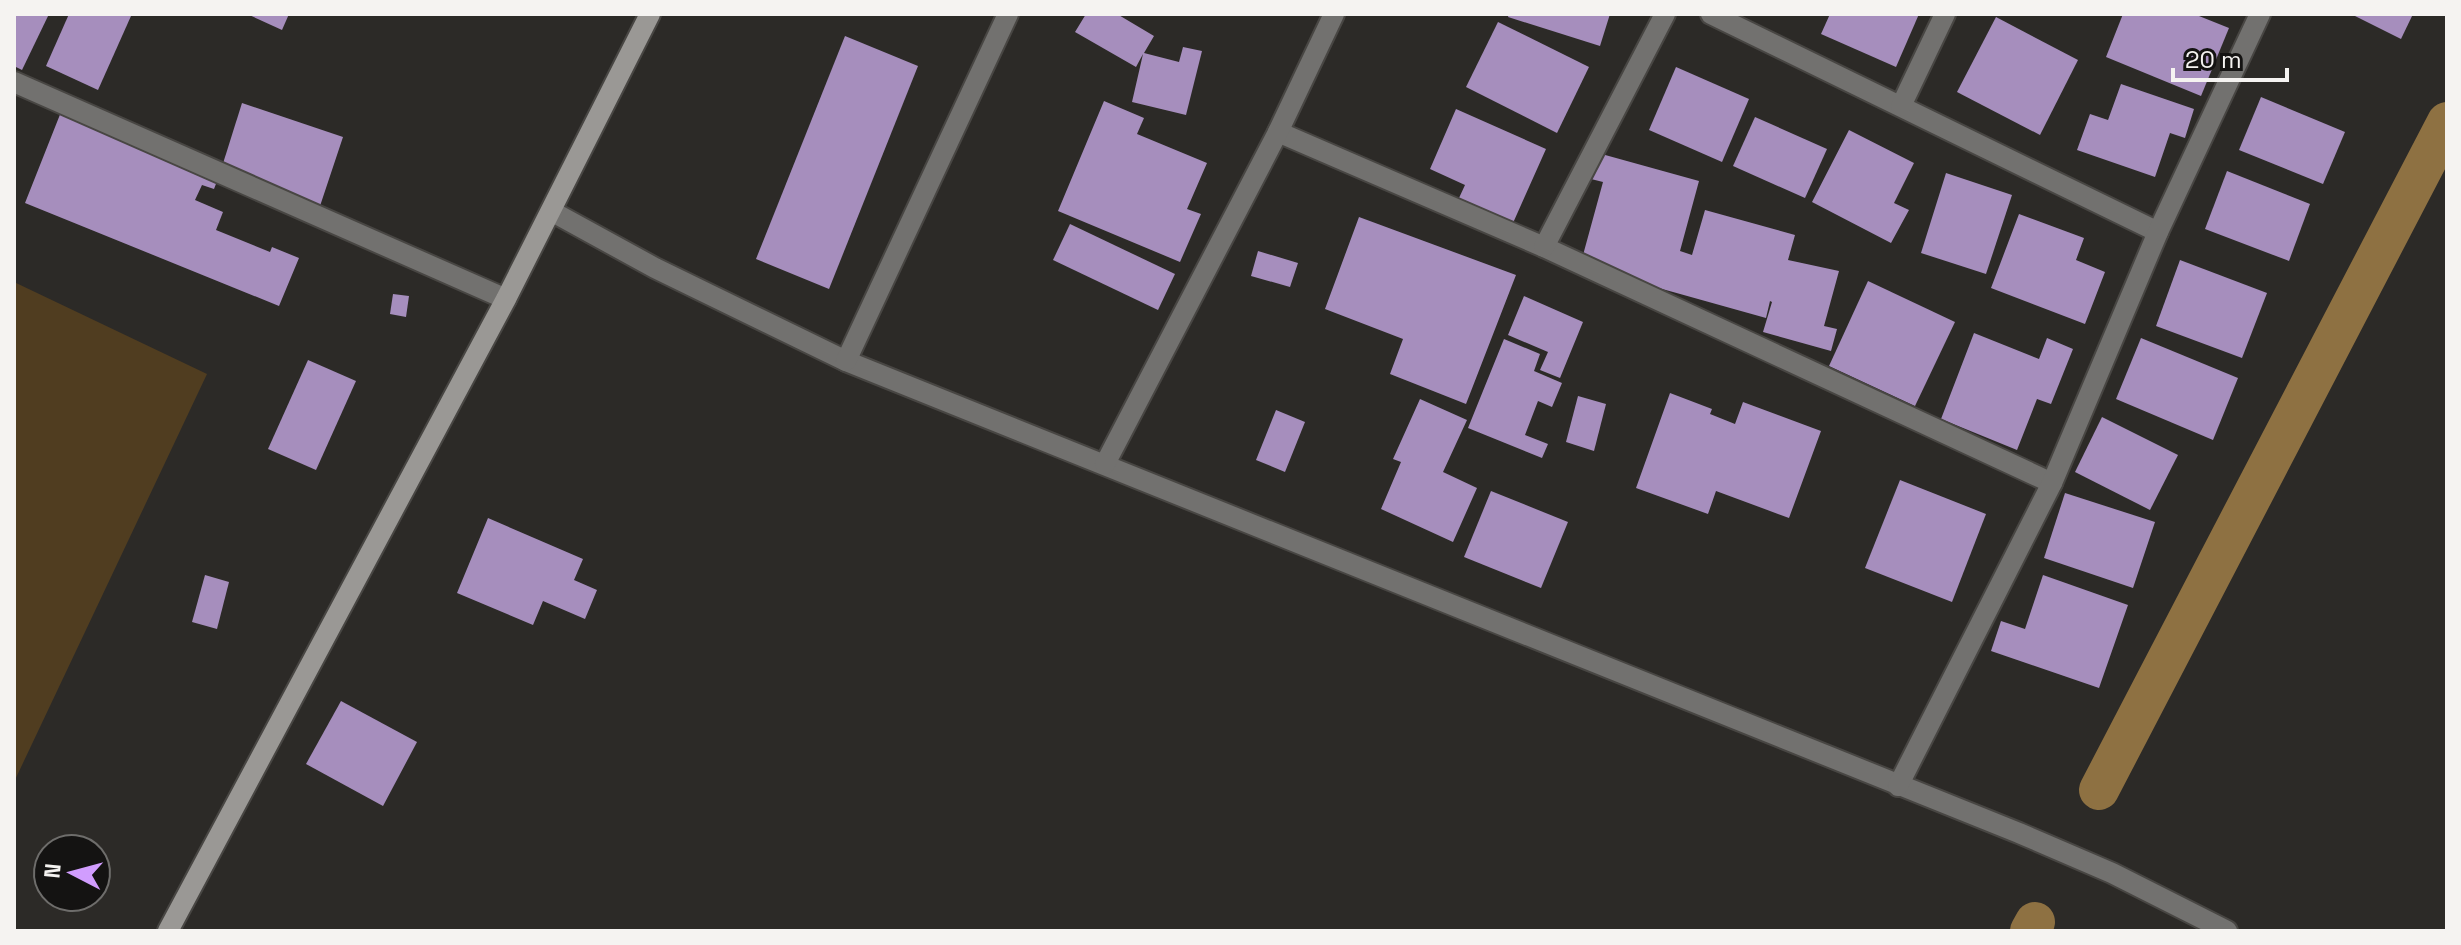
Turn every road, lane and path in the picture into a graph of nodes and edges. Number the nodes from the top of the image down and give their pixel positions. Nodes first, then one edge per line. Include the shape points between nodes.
1 (650, 14) edge
2 (1008, 14) edge
3 (1334, 14) edge
4 (1665, 14) edge
5 (1711, 14) edge
6 (1945, 14) edge
7 (2260, 14) edge
8 (14, 82) edge
9 (1901, 106) junction
10 (1278, 132) junction
11 (551, 211) junction
12 (2158, 232) junction
13 (1544, 247) junction
14 (506, 299) junction
15 (846, 361) junction
16 (1105, 464) junction
17 (2052, 483) junction
18 (1898, 786) junction
19 (168, 931) edge
20 (2227, 931) edge

1 - 11 street
2 - 15 street
3 - 10 street
4 - 13 street
5 - 9 street
6 - 9 street
7 - 12 street
8 - 14 street
9 - 12 street
10 - 13 street
10 - 16 street
11 - 14 street
11 - 15 street
12 - 17 street
13 - 17 street
14 - 19 street
15 - 16 street
16 - 18 street
17 - 18 street
18 - 20 street via 2112,873

